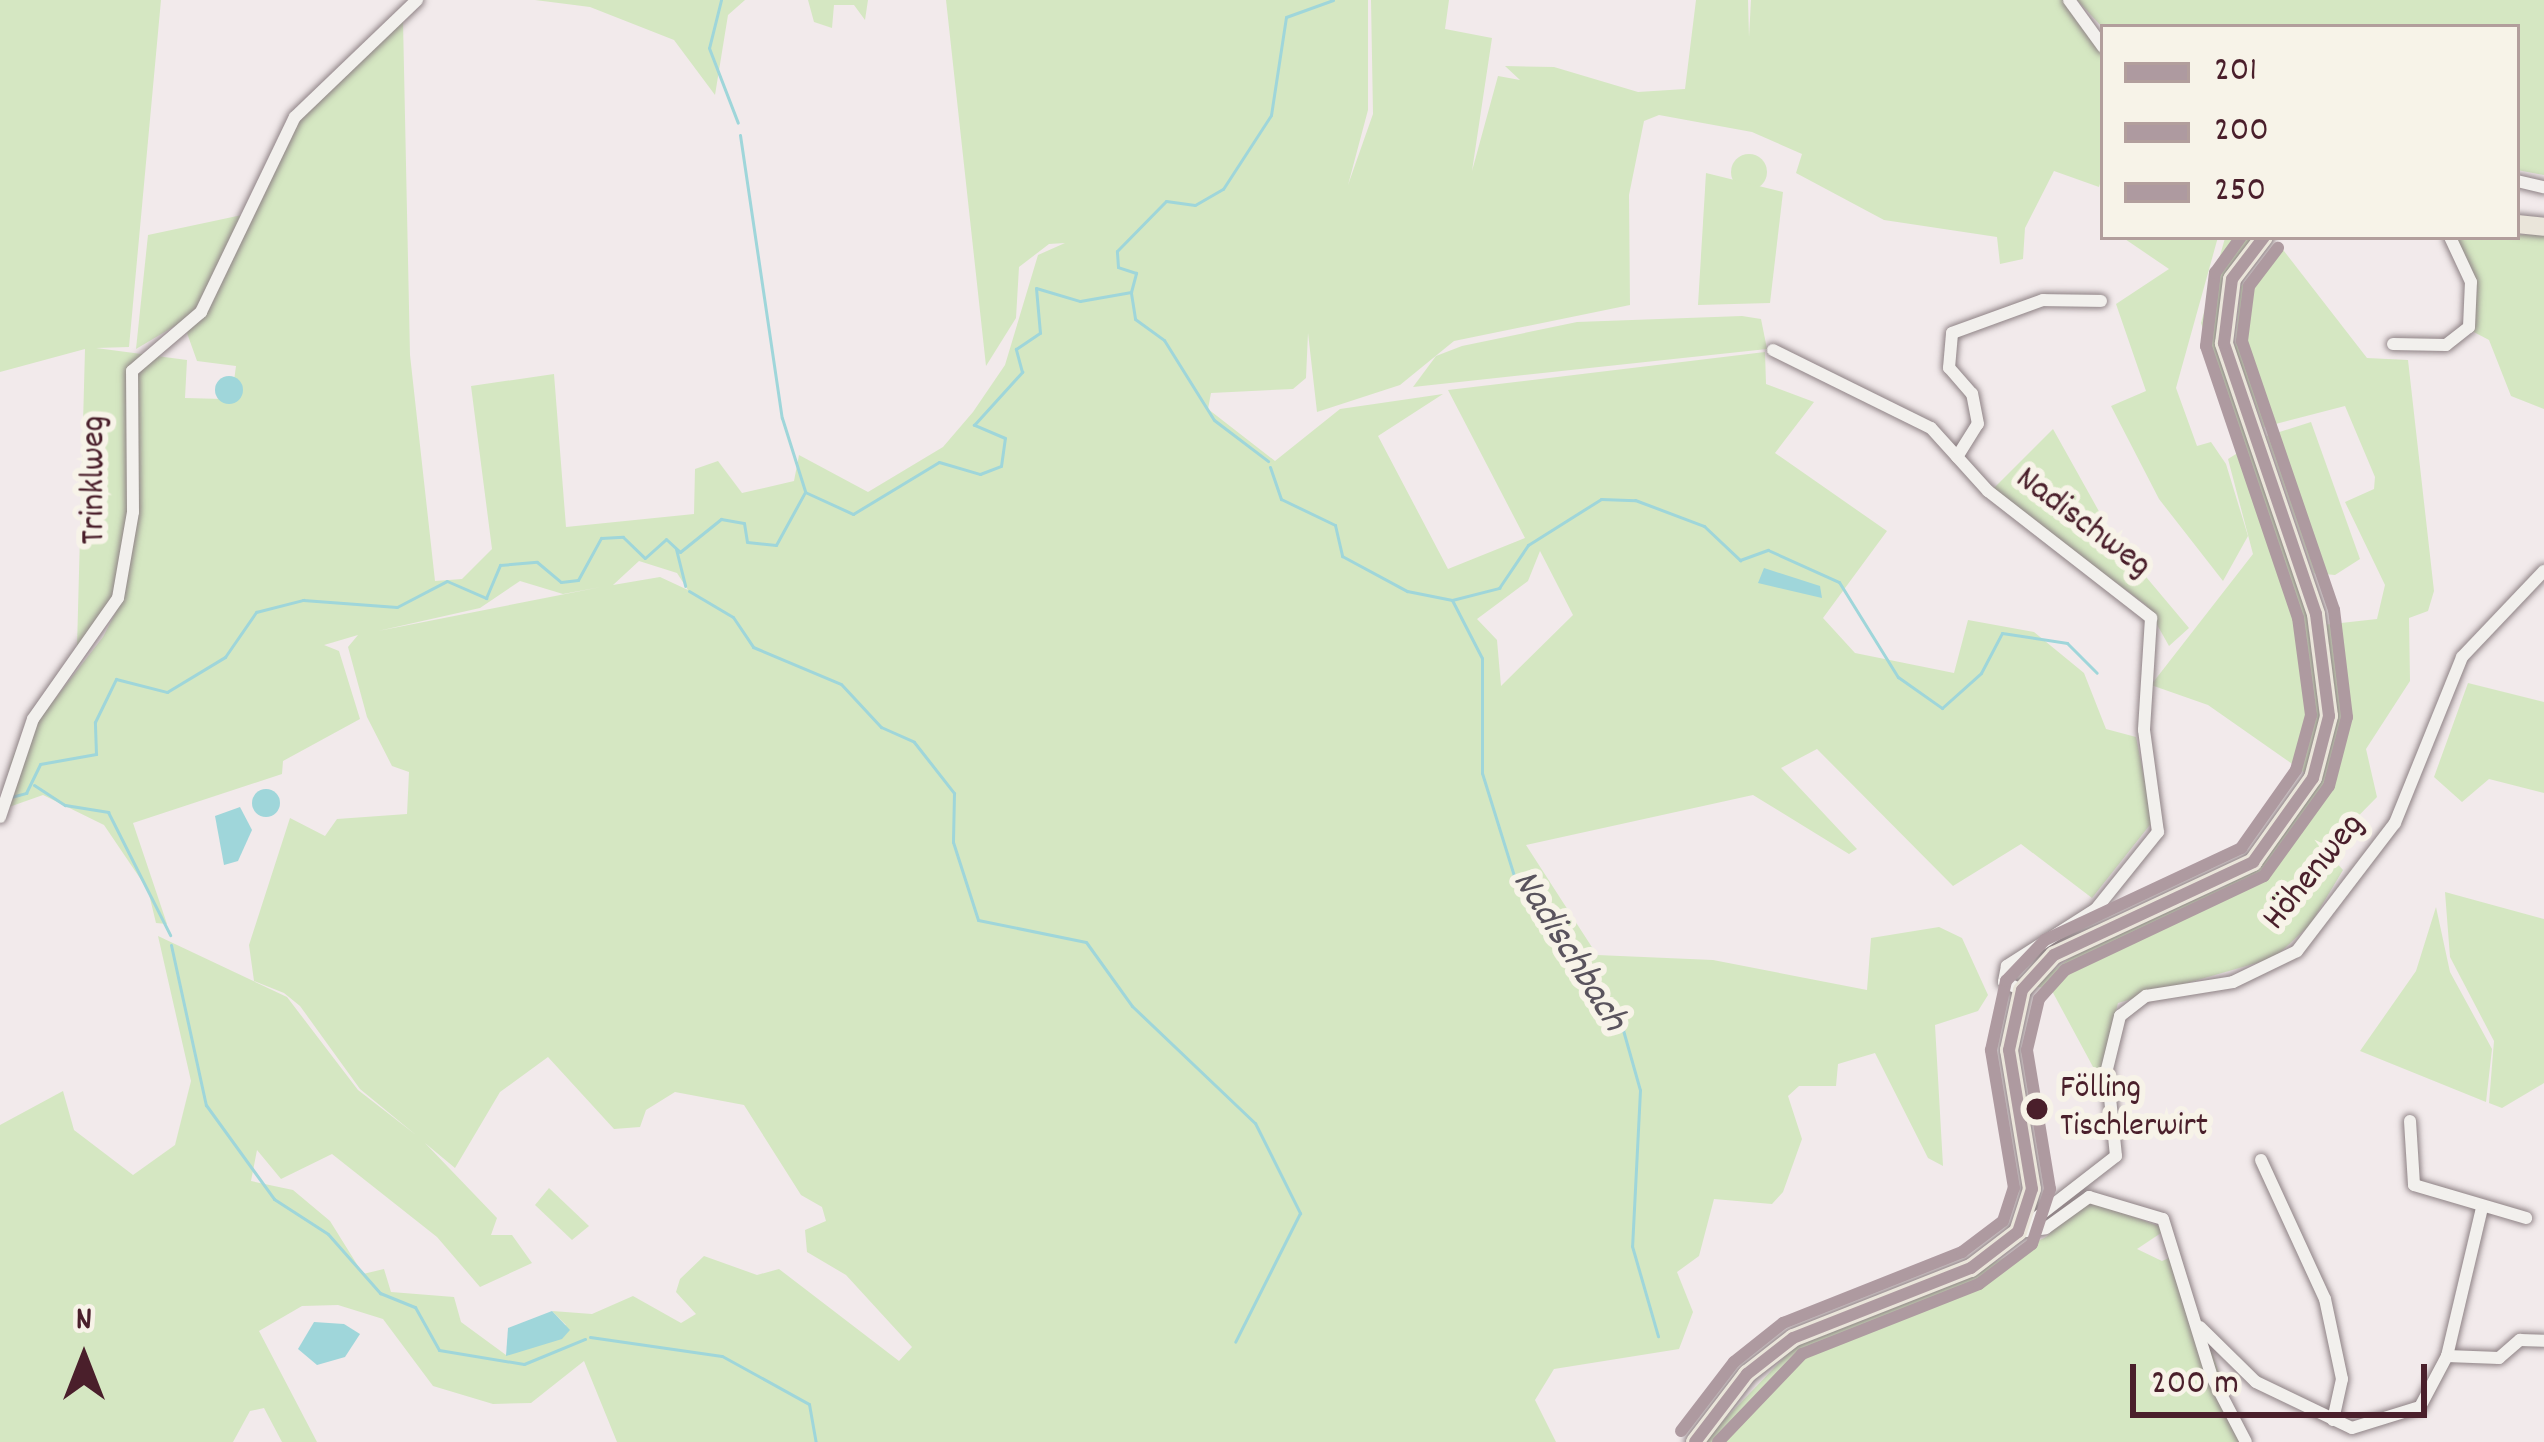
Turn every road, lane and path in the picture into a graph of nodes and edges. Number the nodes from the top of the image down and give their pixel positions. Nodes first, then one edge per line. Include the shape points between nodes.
1 (417, 0) edge
2 (2069, 0) edge
3 (2100, 43) edge
4 (2262, 240) edge
5 (2451, 240) edge
6 (2101, 301) dead end
7 (2393, 344) dead end
8 (1773, 350) dead end
9 (1958, 457) junction
10 (2544, 571) edge
11 (1, 812) edge
12 (2022, 990) junction
13 (2410, 1121) dead end
14 (2261, 1160) dead end
15 (2482, 1208) junction
16 (2526, 1218) dead end
17 (2018, 1232) junction
18 (2200, 1327) junction
19 (2544, 1342) edge
20 (2447, 1357) junction
21 (2333, 1420) junction
22 (1695, 1442) edge
23 (2246, 1442) edge

1 - 11 street, Trinklweg via 295,117 201,312 132,371 134,512 118,598 33,719
2 - 3 street
4 - 12 main road via 2232,279 2224,343 2316,614 2329,690 2321,758 2253,862 2054,955
5 - 7 street via 2471,282 2469,327 2446,345
6 - 9 street via 2043,300 1952,333 1949,368 1972,394 1978,424
8 - 9 street, Nadischweg via 1931,428
9 - 12 street, Nadischweg via 2143,607 2154,629 2144,730 2158,832 2096,909 2007,966 2004,982
10 - 17 street, Höhenweg via 2462,657 2395,823 2296,951 2233,982 2146,996 2120,1016 2107,1070 2116,1156
12 - 17 main road via 2009,1050 2032,1189
13 - 15 street via 2414,1186
14 - 21 street via 2325,1299 2342,1379
15 - 16 street
15 - 20 street
17 - 18 street via 2046,1228 2085,1197 2146,1210 2179,1243
17 - 22 main road via 1971,1268 1793,1338 1747,1374
18 - 21 street via 2256,1382
18 - 23 street
19 - 20 street via 2520,1340 2499,1358
20 - 21 street via 2401,1421

